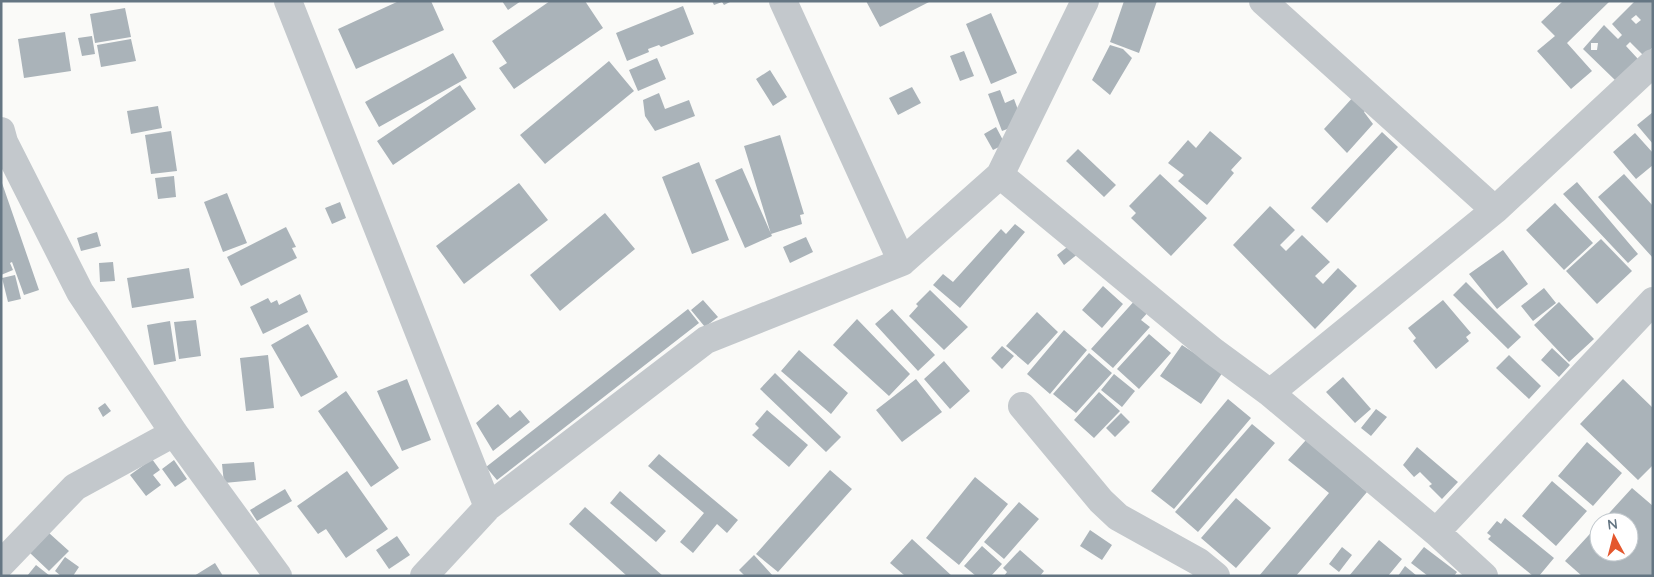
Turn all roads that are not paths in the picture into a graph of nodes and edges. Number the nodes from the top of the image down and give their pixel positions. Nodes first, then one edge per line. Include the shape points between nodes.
1 (288, 1) edge
2 (783, 1) edge
3 (1085, 1) edge
4 (1263, 1) edge
5 (1653, 62) edge
6 (2, 139) edge
7 (1000, 175) junction
8 (1495, 210) junction
9 (902, 262) junction
10 (1653, 301) edge
11 (1270, 392) junction
12 (1022, 406) dead end
13 (174, 433) junction
14 (488, 507) junction
15 (1436, 532) junction
16 (1, 564) edge
17 (278, 576) edge
18 (424, 576) edge
19 (1216, 576) edge
20 (1484, 576) edge

1 - 14 street
2 - 9 street
3 - 7 street
4 - 8 street
5 - 8 street
6 - 13 street via 80,292
7 - 9 street
7 - 11 street via 1213,351
8 - 11 street
9 - 14 street via 706,340
10 - 15 street
11 - 15 street
12 - 19 street via 1118,517 1199,562
13 - 16 street via 75,487
13 - 17 street
14 - 18 street
15 - 20 street

